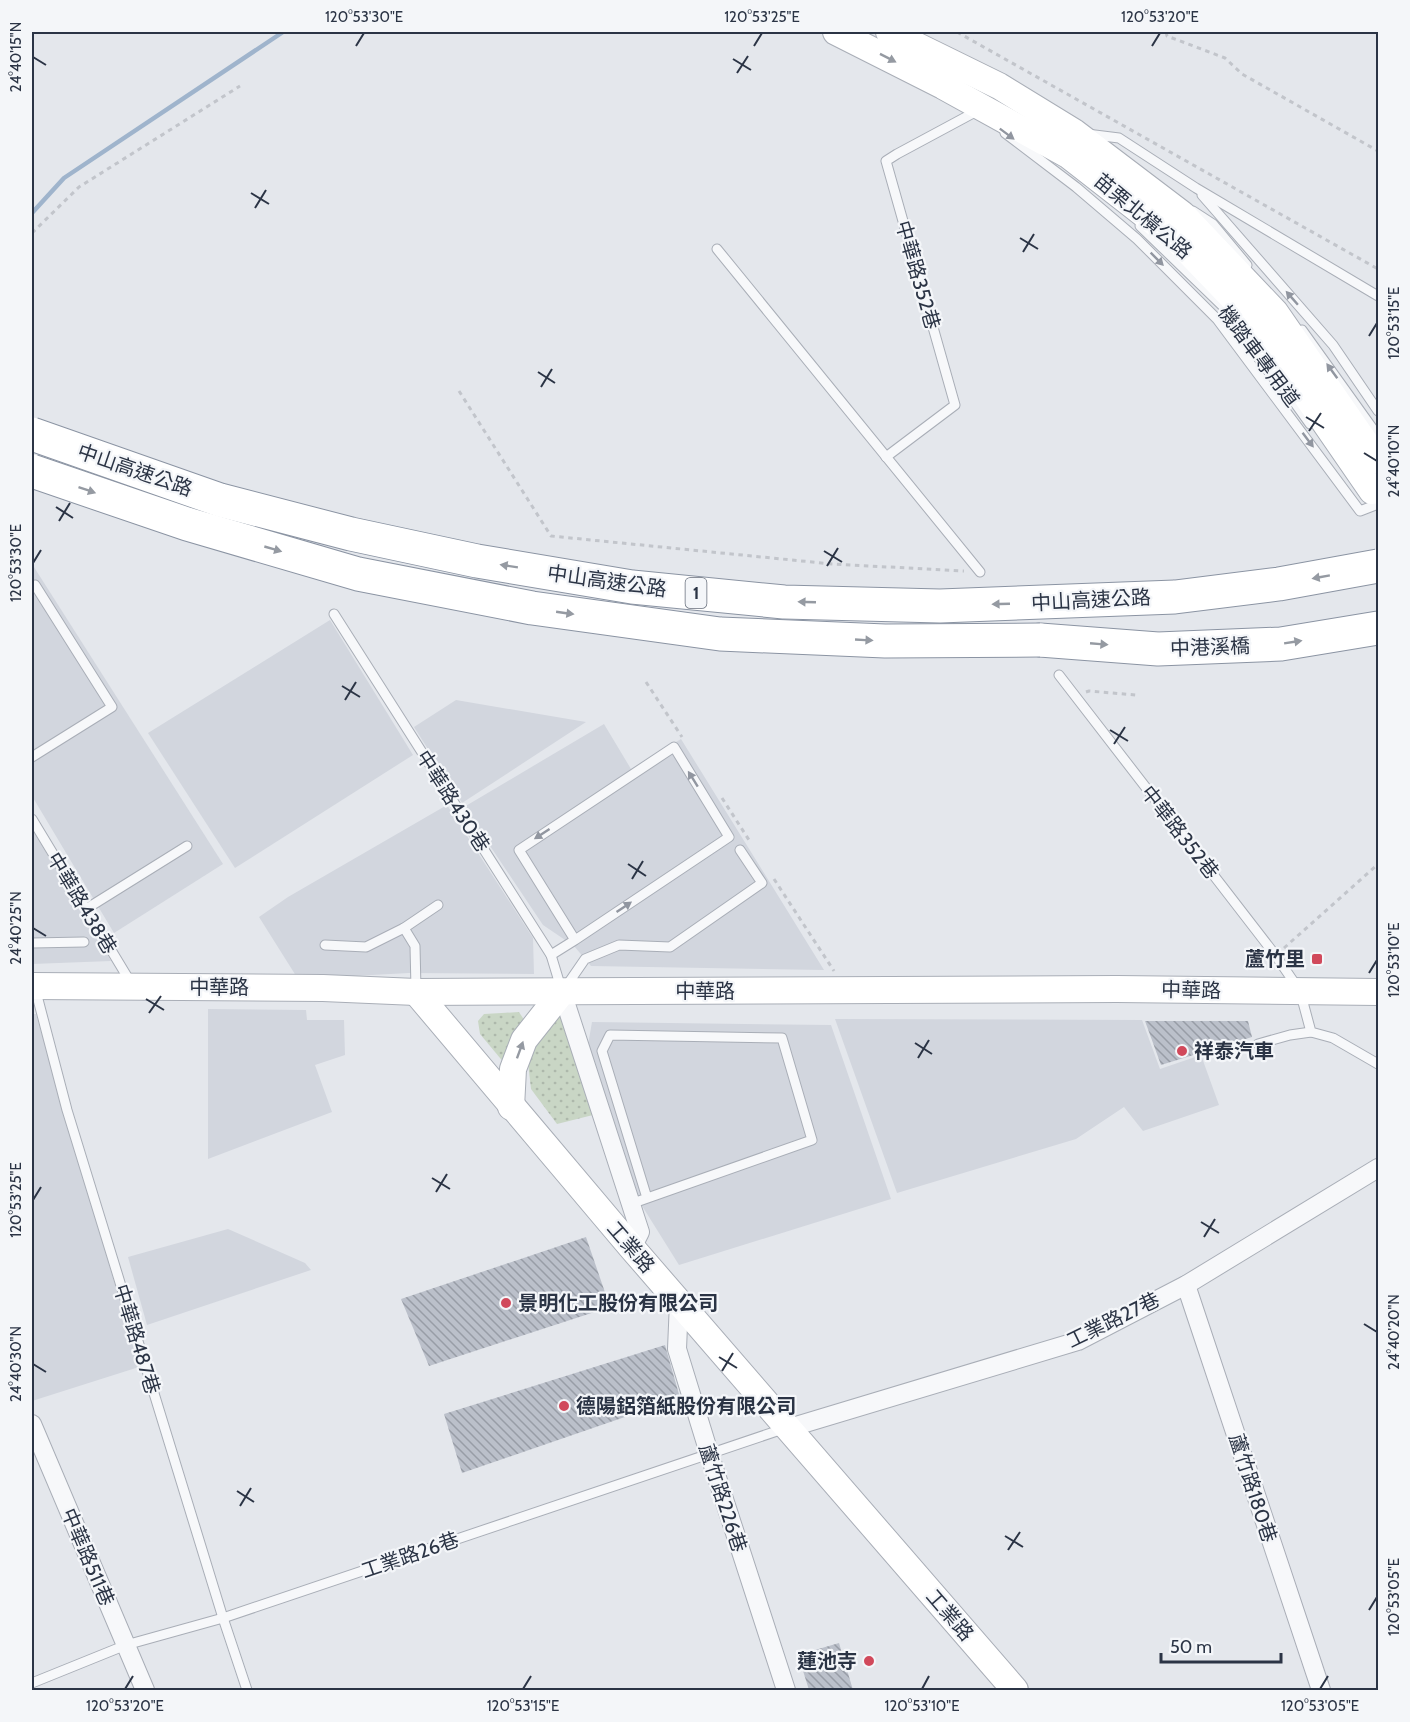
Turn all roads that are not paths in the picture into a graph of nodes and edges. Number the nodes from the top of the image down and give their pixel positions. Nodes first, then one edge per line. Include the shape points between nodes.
1 (836, 32) edge
2 (889, 32) edge
3 (949, 75) junction
4 (977, 111) junction
5 (1071, 143) junction
6 (1196, 188) junction
7 (717, 249) dead end
8 (1250, 269) dead end
9 (1265, 287) dead end
10 (1366, 289) junction
11 (1378, 296) edge
12 (1378, 304) edge
13 (1378, 411) edge
14 (1313, 428) dead end
15 (32, 434) edge
16 (1378, 436) edge
17 (886, 457) junction
18 (1378, 461) edge
19 (32, 471) edge
20 (1375, 497) edge
21 (1378, 566) edge
22 (980, 572) road end
23 (32, 587) edge
24 (334, 614) dead end
25 (1378, 628) edge
26 (1041, 640) joint
27 (1059, 675) dead end
28 (32, 757) edge
29 (32, 819) edge
30 (187, 846) dead end
31 (740, 850) dead end
32 (438, 905) dead end
33 (86, 909) junction
34 (404, 928) junction
35 (575, 940) junction
36 (84, 942) dead end
37 (32, 943) edge
38 (325, 945) dead end
39 (551, 955) junction
40 (33, 986) edge
41 (133, 987) junction
42 (1300, 991) junction
43 (416, 992) junction
44 (562, 992) junction
45 (1378, 992) edge
46 (1311, 1032) junction
47 (1258, 1044) dead end
48 (1378, 1064) edge
49 (512, 1107) junction
50 (1378, 1168) edge
51 (639, 1201) junction
52 (632, 1248) junction
53 (1186, 1285) junction
54 (678, 1302) junction
55 (32, 1424) edge
56 (789, 1428) junction
57 (709, 1453) junction
58 (223, 1618) junction
59 (126, 1646) junction
60 (32, 1683) edge
61 (145, 1690) edge
62 (247, 1690) edge
63 (786, 1690) edge
64 (1015, 1690) edge
65 (1321, 1690) edge

1 -> 3 street, 苗栗北橫公路
2 - 3 street, 苗栗北橫公路
3 - 4 lane
3 - 5 street, 苗栗北橫公路 via 999,86
4 - 17 lane, 中華路352巷 via 886,161 955,405
4 -> 20 lane via 1137,239 1217,319 1360,511
5 - 6 lane via 1119,138
5 - 8 lane via 1213,224
5 - 14 lane, 機踏車專用道 via 1233,316
5 - 18 street, 苗栗北橫公路 via 1182,214 1275,312
5 - 20 street, 苗栗北橫公路 via 1176,240 1254,320
6 - 10 lane
13 -> 6 lane via 1333,345
7 - 17 lane
16 -> 9 lane via 1310,340
10 - 11 lane
10 - 12 lane
21 -> 15 highway, 中山高速公路 / 1, bridge via 1175,597 940,606 784,602 632,586 477,561 351,534 220,500
17 - 22 lane
19 -> 26 highway, 中山高速公路 / 1, bridge via 187,524 358,574 532,608 720,634 885,641
23 - 28 lane via 35,585 112,706
24 - 39 lane, 中華路430巷
26 -> 25 highway, 中港溪橋 via 1158,649 1281,644
27 - 42 lane, 中華路352巷
29 - 33 lane, 中華路438巷
30 - 33 lane
31 - 44 lane via 762,883 670,947 619,945 585,959
32 - 34 lane
33 - 41 lane, 中華路438巷
34 - 38 lane via 366,947
34 - 43 lane via 415,946
35 -> 35 lane via 729,837 674,747 519,850
35 - 39 lane
36 - 37 lane
39 - 44 lane, 中華路430巷
40 - 41 street, 中華路
40 - 58 lane, 中華路487巷 via 67,1110
41 - 43 street, 中華路
42 - 44 street, 中華路
42 - 45 street, 中華路
42 - 46 lane, 中華路352巷
43 - 44 street, 中華路
43 - 49 street, 工業路
49 -> 44 street via 513,1069 524,1040
44 - 51 street
46 - 47 lane
46 - 48 lane via 1333,1038
49 - 52 street, 工業路
50 - 53 street, 工業路27巷
51 - 51 lane via 812,1140 782,1038 609,1035 602,1051
51 - 52 street via 640,1232
52 - 54 street, 工業路
53 - 56 street, 工業路27巷 via 1078,1341
53 - 65 street, 蘆竹路180巷
54 - 56 street, 工業路
54 - 57 street, 蘆竹路226巷 via 677,1349
55 - 59 street, 中華路511巷
56 - 57 lane, 工業路26巷
56 - 64 street, 工業路
57 - 58 lane, 工業路26巷
57 - 63 street, 蘆竹路226巷
58 - 59 lane, 工業路26巷
58 - 62 lane, 中華路487巷
59 - 60 lane, 工業路26巷
59 - 61 street, 中華路511巷

